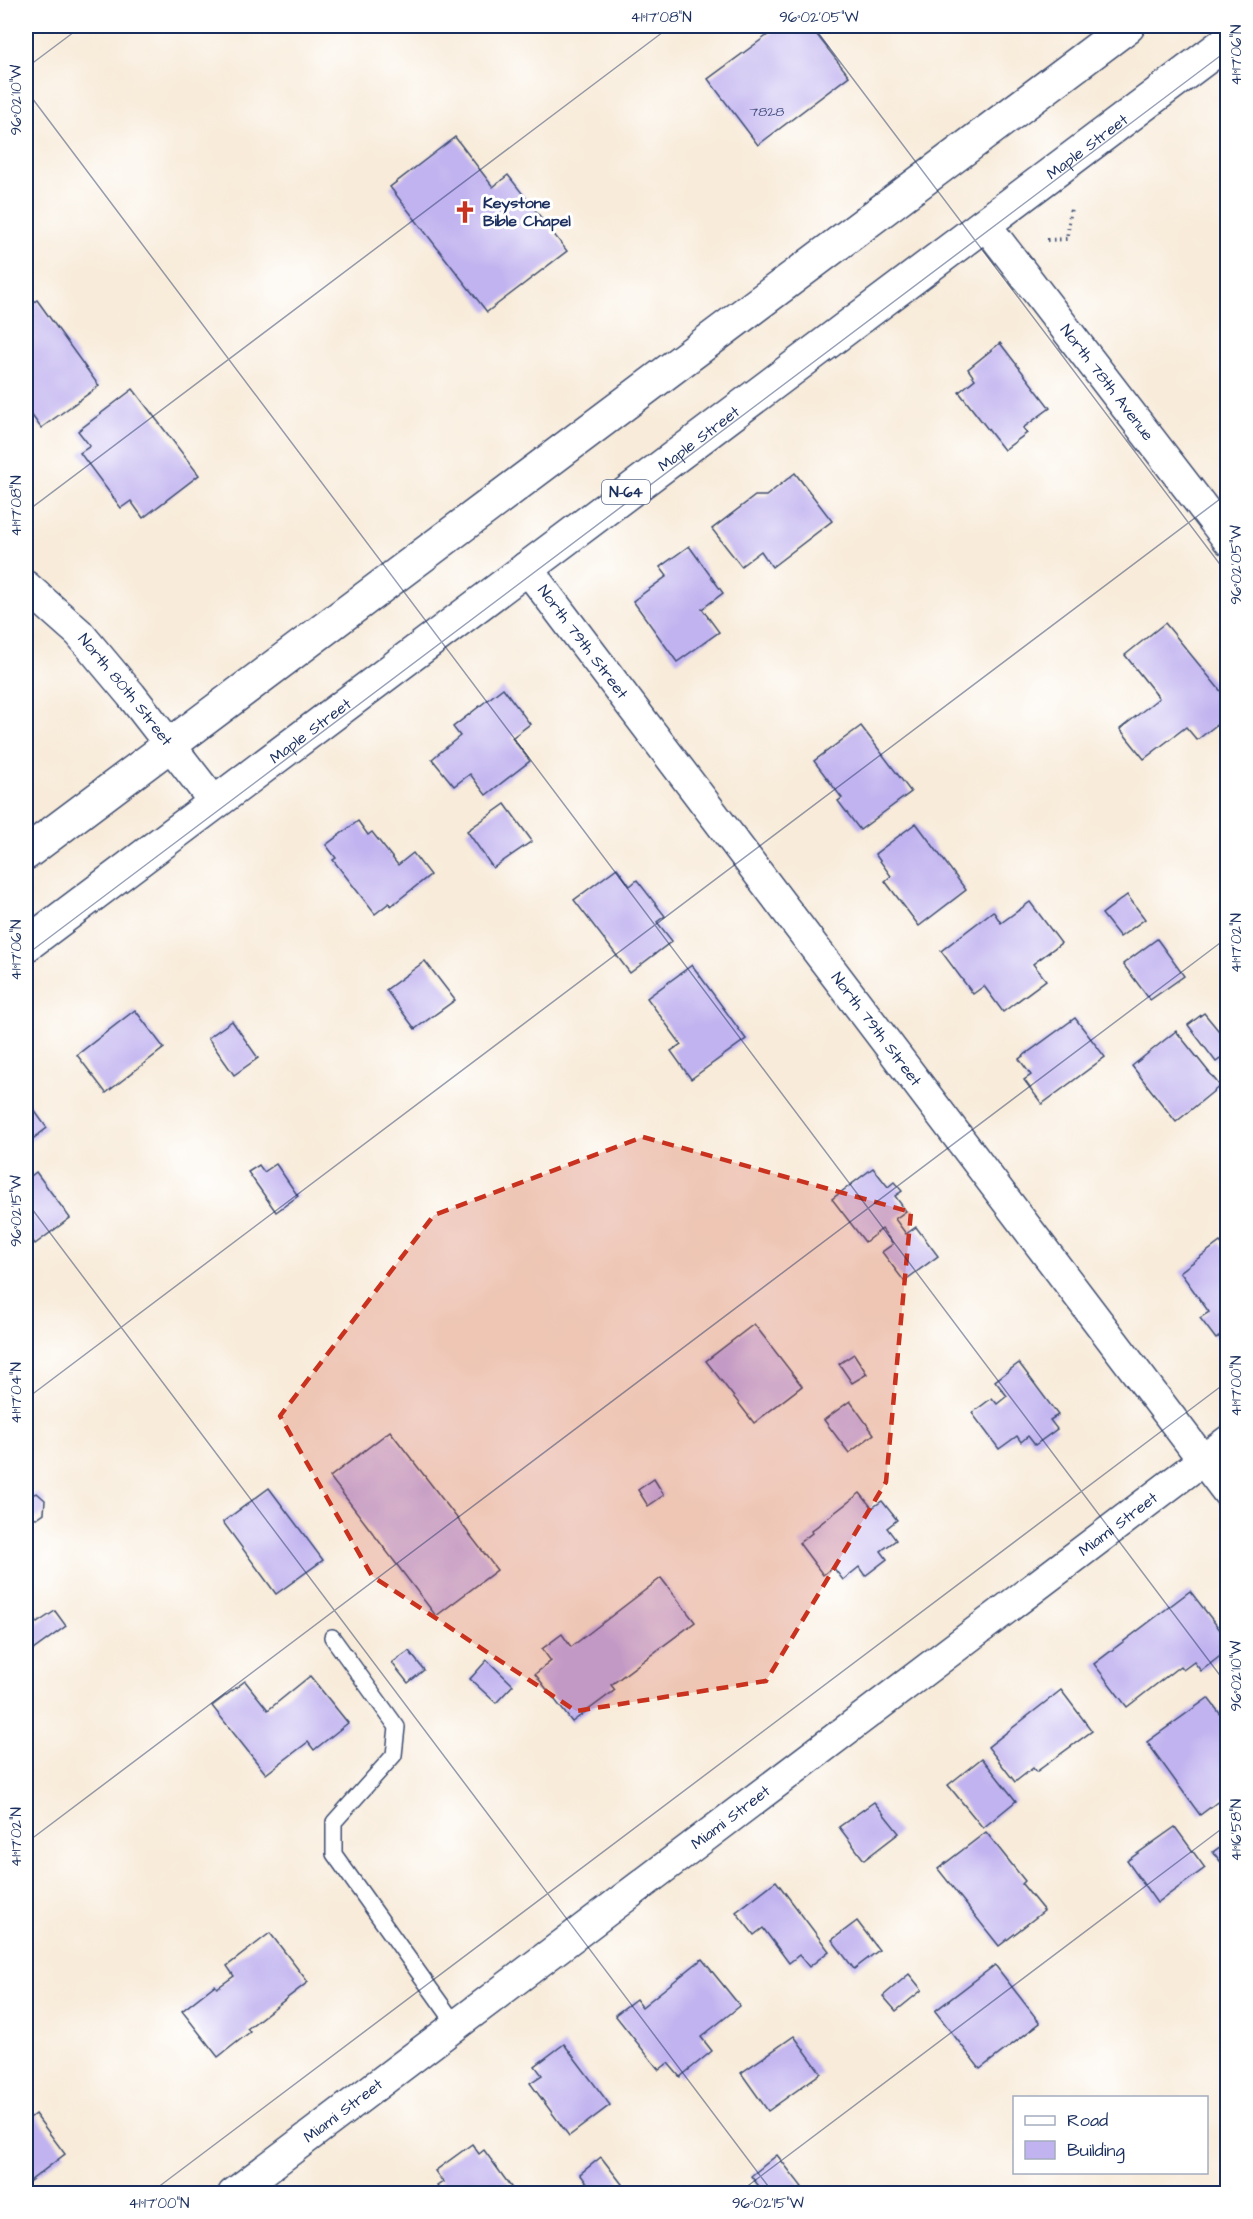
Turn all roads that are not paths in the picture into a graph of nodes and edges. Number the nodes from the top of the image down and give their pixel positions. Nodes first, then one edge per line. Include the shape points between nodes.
1 (1128, 26) edge
2 (1227, 41) edge
3 (985, 224) junction
4 (1227, 540) edge
5 (526, 567) junction
6 (26, 586) edge
7 (170, 745) junction
8 (215, 803) junction
9 (26, 853) edge
10 (26, 945) edge
11 (1227, 1442) edge
12 (1202, 1460) junction
13 (1227, 1493) edge
14 (332, 1637) dead end
15 (456, 2025) junction
16 (232, 2193) edge

1 - 7 main road
2 - 3 main road, Maple Street / N-64
3 - 4 street, North 78th Avenue
3 - 5 main road, Maple Street / N-64
5 - 8 main road, Maple Street / N-64
5 - 12 street, North 79th Street
6 - 7 street, North 80th Street via 79,633
7 - 8 street, North 80th Street
7 - 9 main road
8 - 10 main road, Maple Street / N-64
11 - 12 street, Miami Street
12 - 13 street, North 79th Street
12 - 15 street, Miami Street
14 - 15 lane via 397,1727 394,1755 334,1822 334,1854
15 - 16 street, Miami Street

